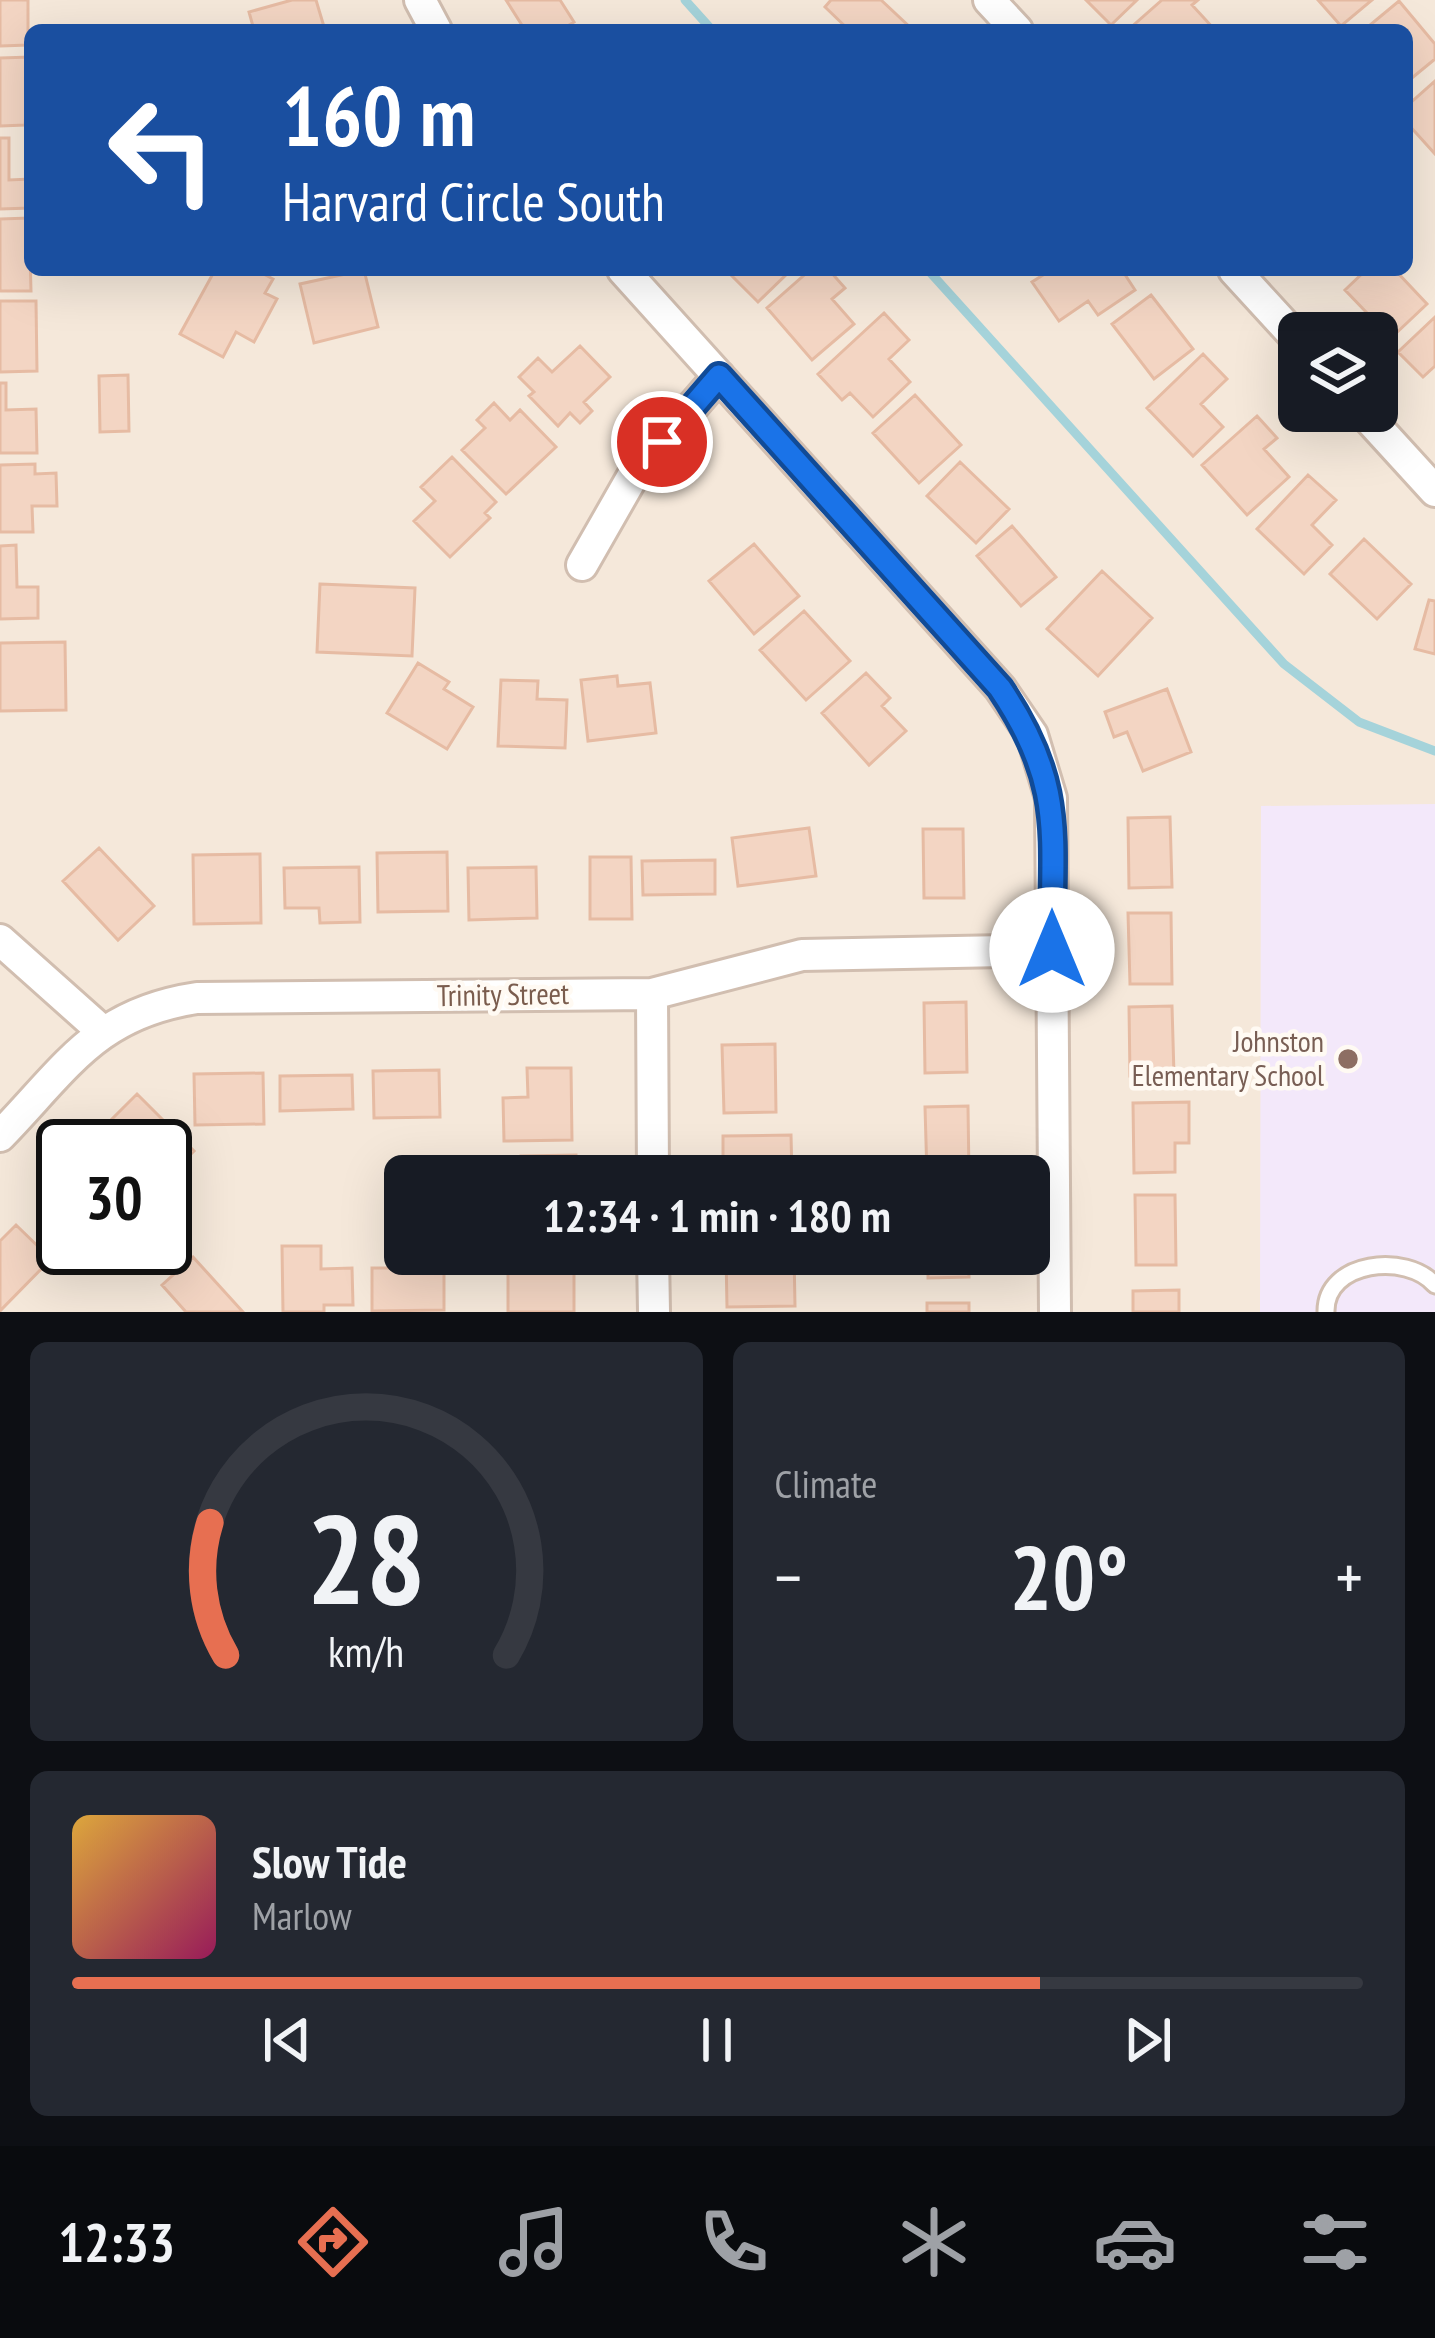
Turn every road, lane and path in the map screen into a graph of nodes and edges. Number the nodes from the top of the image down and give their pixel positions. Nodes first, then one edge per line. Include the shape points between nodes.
1 (989, 0) edge
2 (1011, 24) edge
3 (628, 276) edge
4 (1239, 276) edge
5 (1278, 318) edge
6 (719, 376) junction
7 (1381, 432) edge
8 (1435, 491) edge
9 (582, 565) dead end
10 (0, 940) edge
11 (1052, 950) junction
12 (652, 994) junction
13 (101, 1030) junction
14 (0, 1136) edge
15 (653, 1155) edge
16 (653, 1275) edge
17 (1435, 1286) edge
18 (654, 1312) edge
19 (1054, 1312) edge
20 (1326, 1312) edge

1 - 2 street
3 - 6 street
4 - 5 street
6 - 9 street via 634,475
6 - 11 street via 1000,688 1032,735 1052,798
7 - 8 street
10 - 13 street
11 - 12 street, Trinity Street via 802,955
11 - 19 street
12 - 13 street, Trinity Street via 197,998 128,1014
12 - 15 street
13 - 14 street, Trinity Street
16 - 18 street
17 - 20 lane via 1385,1264 1344,1274 1325,1298

